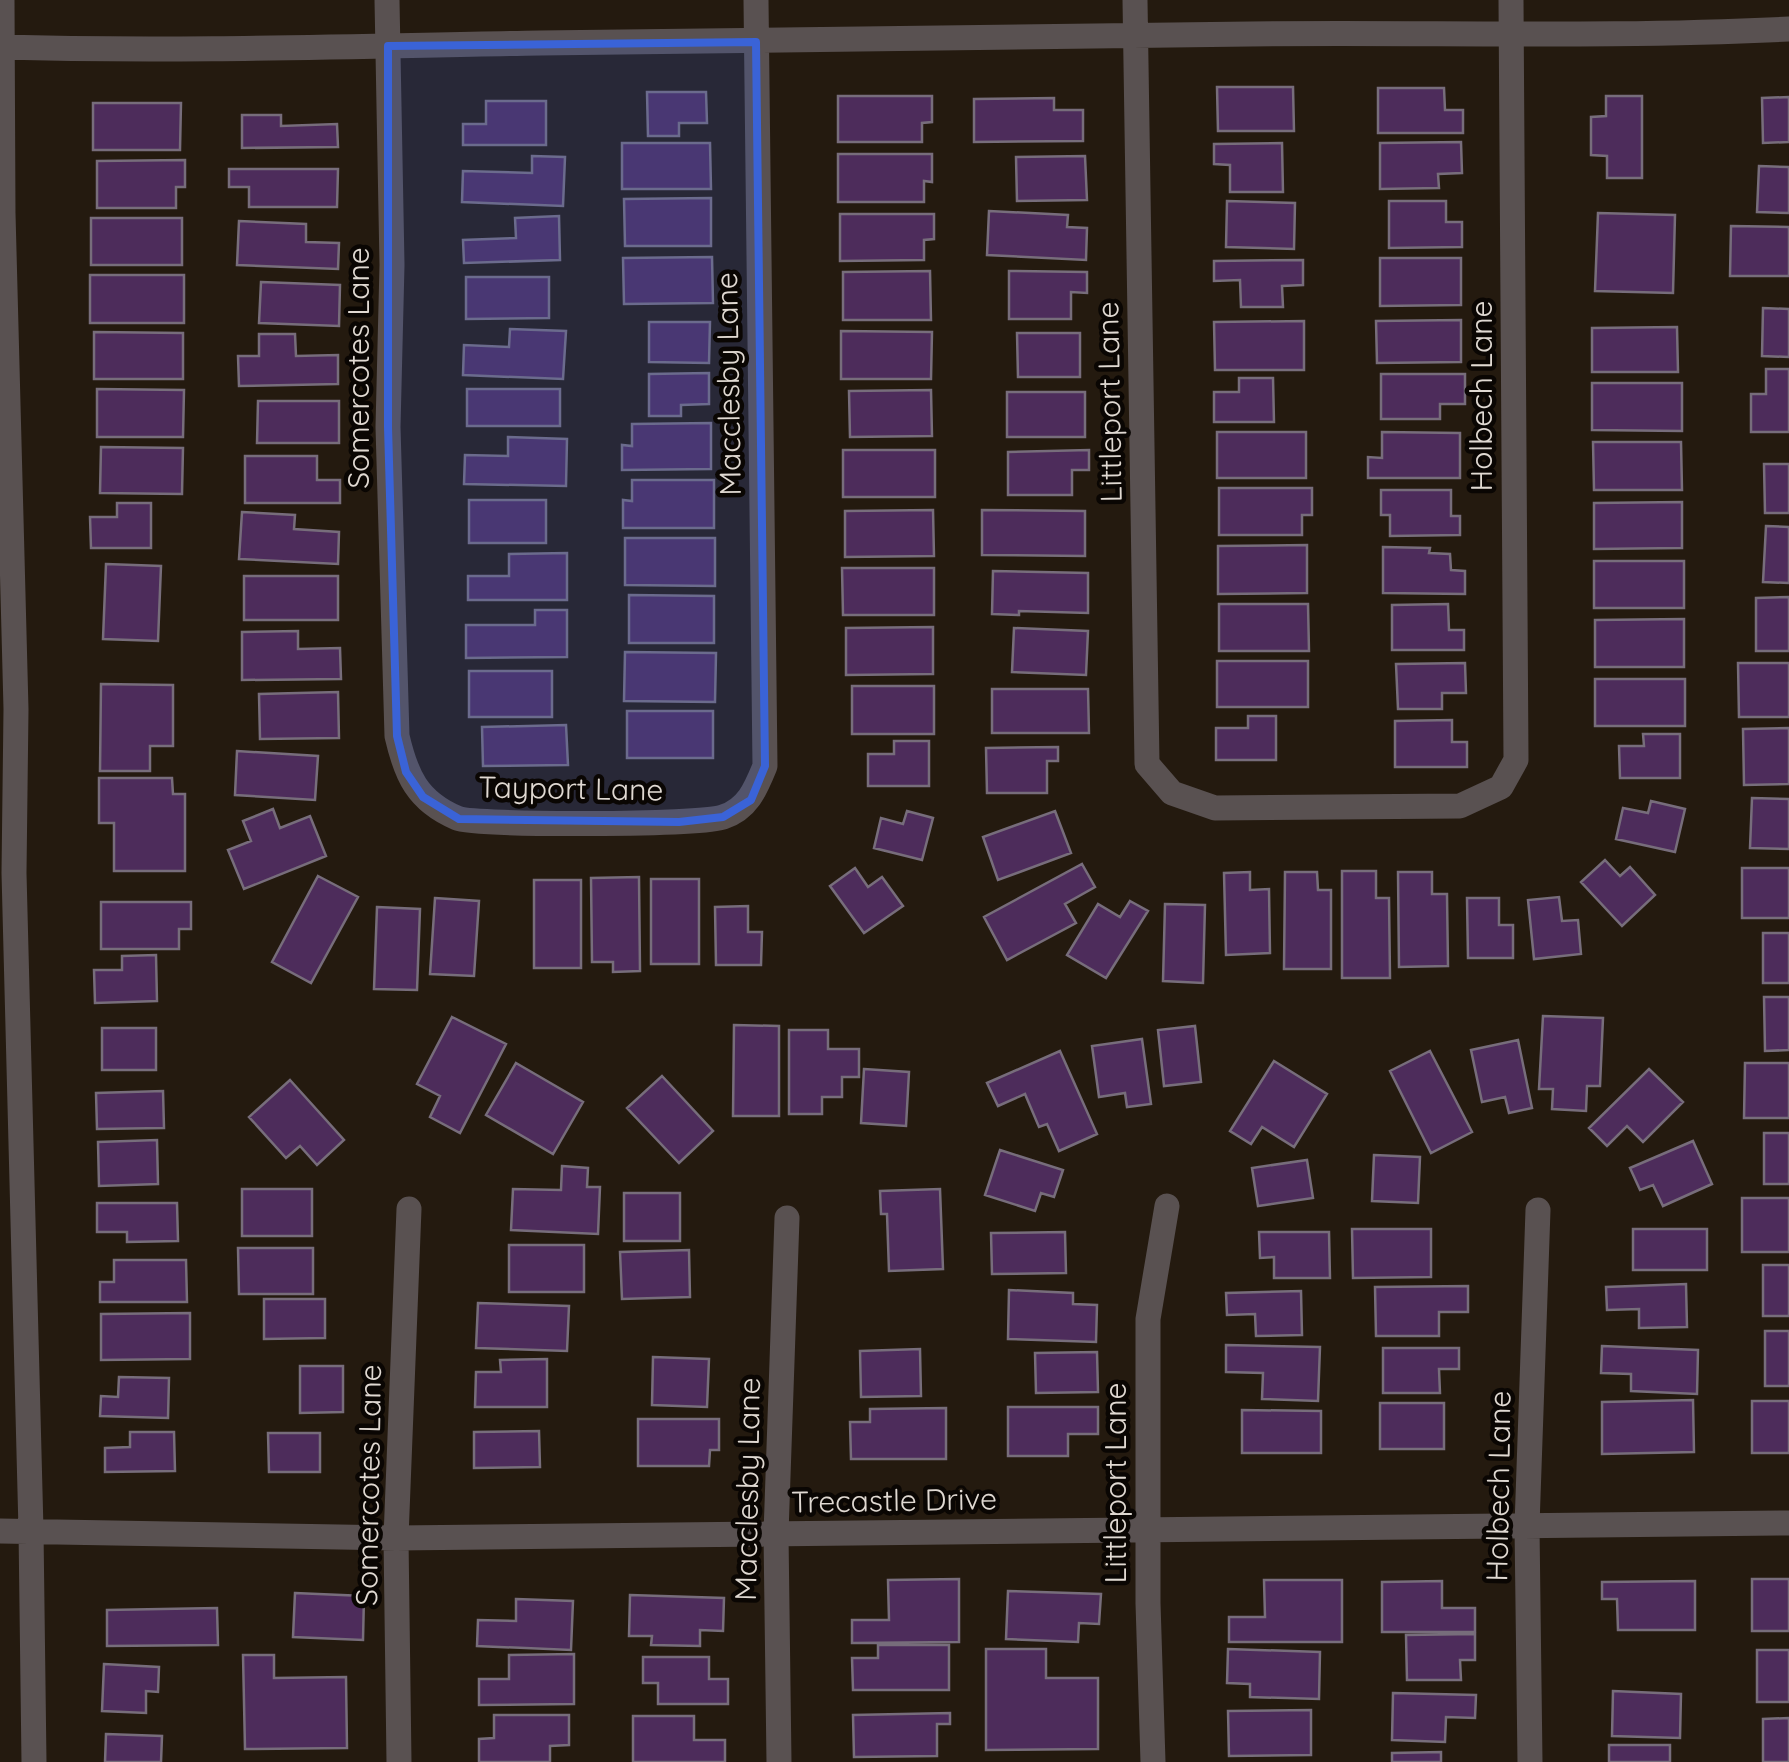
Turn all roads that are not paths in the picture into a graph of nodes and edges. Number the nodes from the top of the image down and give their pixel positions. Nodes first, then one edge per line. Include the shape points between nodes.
1 (2, 0) edge
2 (386, 0) edge
3 (756, 0) edge
4 (1135, 0) edge
5 (1512, 0) edge
6 (1789, 29) edge
7 (1511, 34) junction
8 (1135, 37) junction
9 (756, 42) junction
10 (388, 46) junction
11 (2, 47) edge
12 (397, 736) joint
13 (765, 766) joint
14 (1172, 794) joint
15 (1167, 1206) dead end
16 (408, 1209) dead end
17 (1538, 1210) dead end
18 (787, 1218) dead end
19 (1789, 1523) edge
20 (1527, 1526) junction
21 (1148, 1529) junction
22 (32, 1530) junction
23 (0, 1531) edge
24 (776, 1534) junction
25 (396, 1538) junction
26 (34, 1762) edge
27 (398, 1762) edge
28 (779, 1762) edge
29 (1152, 1762) edge
30 (1530, 1762) edge

1 - 11 street
2 - 10 street, Somercotes Lane
3 - 9 street, Macclesby Lane
4 - 8 street, Littleport Lane
5 - 7 street, Holbech Lane
6 - 7 street
7 - 8 street
7 - 14 street, Holbech Lane via 1516,760 1501,787 1460,806 1215,808
8 - 9 street
8 - 14 street, Littleport Lane via 1147,764
9 - 10 street
9 - 13 street, Macclesby Lane
10 - 11 street
10 - 12 street, Somercotes Lane
11 - 22 street
12 - 13 street, Tayport Lane via 406,772 424,797 459,819 724,817 751,800
15 - 21 street, Littleport Lane via 1148,1318
16 - 25 street, Somercotes Lane
17 - 20 street, Holbech Lane
18 - 24 street, Macclesby Lane
19 - 20 street, Trecastle Drive
20 - 21 street, Trecastle Drive
20 - 30 street, Holbech Lane
21 - 24 street, Trecastle Drive
21 - 29 street, Littleport Lane
22 - 23 street, Trecastle Drive
22 - 25 street, Trecastle Drive
22 - 26 street
24 - 25 street, Trecastle Drive
24 - 28 street, Macclesby Lane
25 - 27 street, Somercotes Lane

